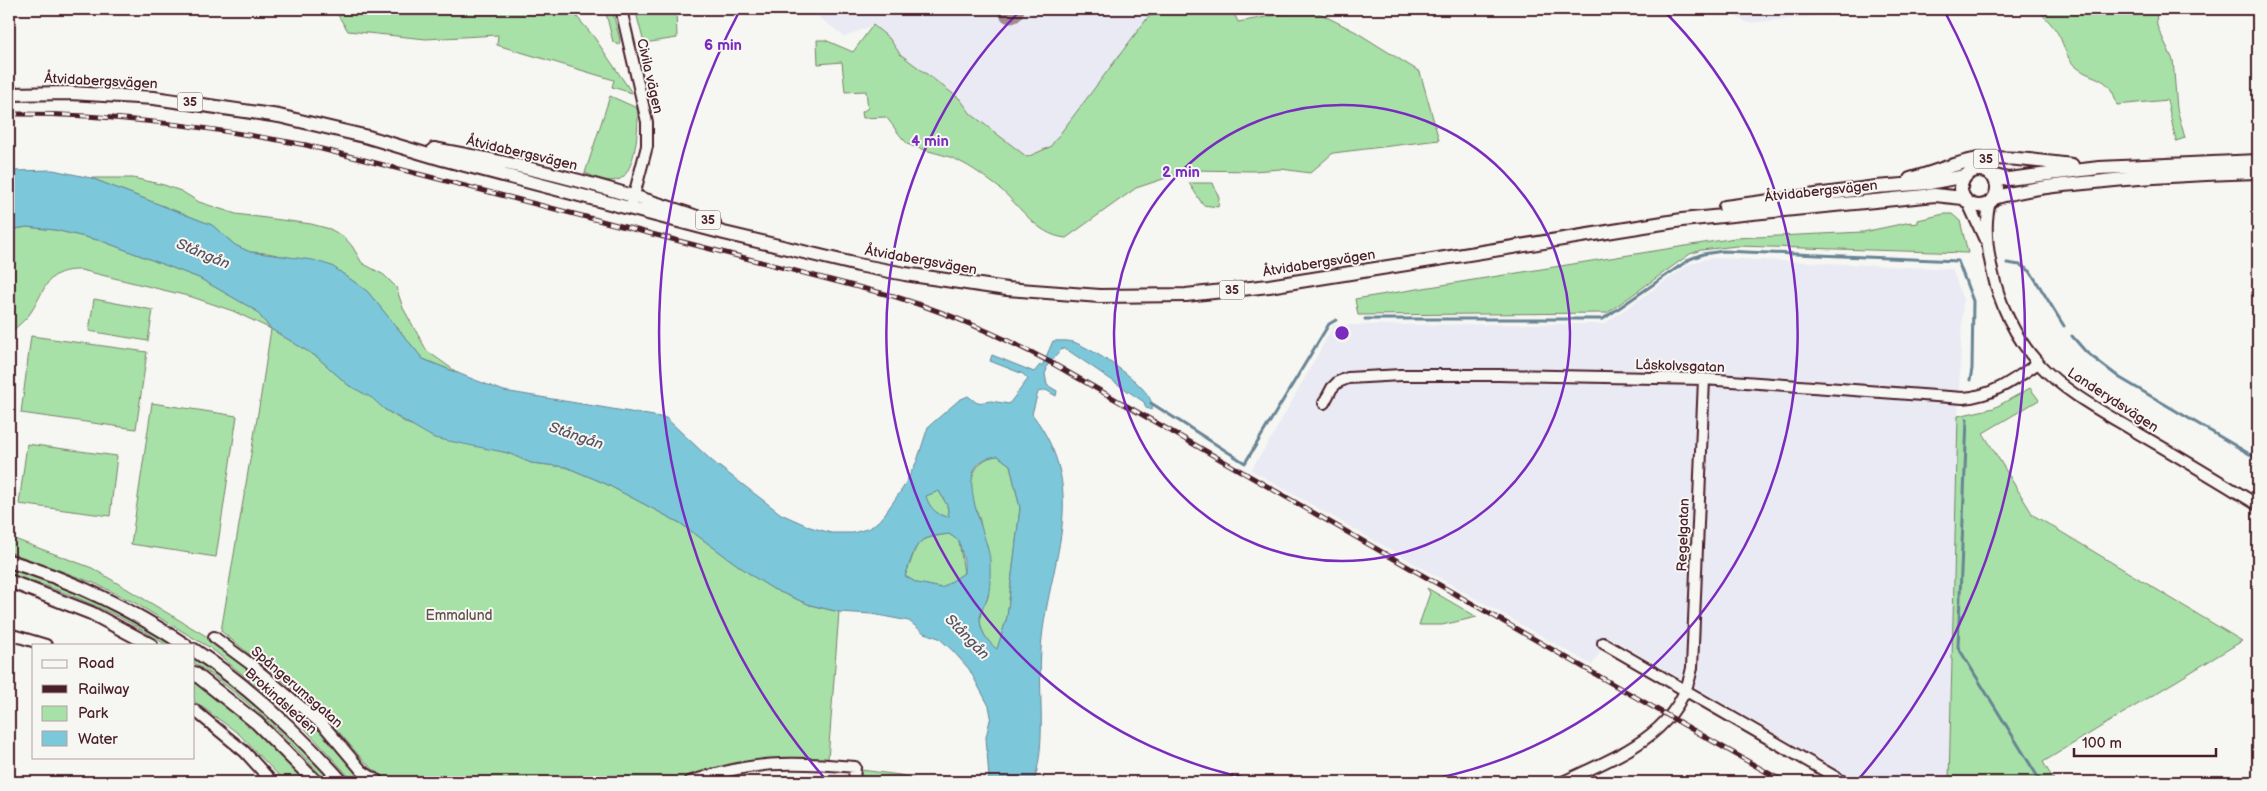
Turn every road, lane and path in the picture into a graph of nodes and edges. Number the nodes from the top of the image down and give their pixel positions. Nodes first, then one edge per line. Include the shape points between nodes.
1 (621, 9) edge
2 (9, 94) edge
3 (368, 137) junction
4 (2258, 161) edge
5 (2099, 168) junction
6 (2258, 172) edge
7 (1991, 175) junction
8 (1965, 176) junction
9 (1876, 188) junction
10 (634, 195) junction
11 (1992, 200) junction
12 (1966, 201) junction
13 (631, 208) junction
14 (1682, 220) junction
15 (782, 246) junction
16 (1988, 251) junction
17 (2038, 363) junction
18 (1704, 379) junction
19 (1324, 403) dead end
20 (2258, 505) edge
21 (9, 561) edge
22 (9, 581) edge
23 (9, 634) edge
24 (214, 637) dead end
25 (1603, 643) dead end
26 (43, 644) edge
27 (149, 644) edge
28 (183, 644) edge
29 (195, 651) edge
30 (195, 675) edge
31 (1684, 690) junction
32 (195, 711) edge
33 (272, 782) edge
34 (316, 782) edge
35 (342, 782) edge
36 (379, 782) edge
37 (689, 782) edge
38 (854, 782) edge
39 (1563, 782) edge
40 (1844, 782) edge

1 - 10 street, Civila vägen via 647,122 647,146
2 - 3 main road, Åtvidabergsvägen / 35 via 113,95 188,102 279,116
3 - 10 main road, Åtvidabergsvägen / 35 via 489,159
3 - 13 main road, Åtvidabergsvägen / 35
4 - 5 main road, Åtvidabergsvägen / 35
5 - 7 main road, Åtvidabergsvägen / 35 via 2008,179
5 - 9 main road, Åtvidabergsvägen / 35 via 1979,159
6 - 11 main road, 35 via 2061,185
7 - 8 main road, 35 via 1978,170
7 - 11 main road, 35 via 1996,186
8 - 9 main road, Åtvidabergsvägen / 35
8 - 12 main road, 35 via 1961,185
9 - 14 main road, Åtvidabergsvägen / 35 via 1714,209
10 - 13 street, Civila vägen
10 - 15 main road, Åtvidabergsvägen / 35
11 - 12 main road, 35 via 1978,206
11 - 16 street, Landerydsvägen via 1987,218
12 - 14 main road, Åtvidabergsvägen / 35 via 1935,195
12 - 16 street, Landerydsvägen
13 - 15 main road, Åtvidabergsvägen / 35
14 - 15 main road, Åtvidabergsvägen / 35 via 1269,286 1186,295 1066,294 958,283 868,267
16 - 17 street, Landerydsvägen via 2000,300 2012,325
17 - 18 street, Låskolvsgatan via 1997,390 1963,398
17 - 20 street, Landerydsvägen via 2096,408
18 - 19 street, Låskolvsgatan via 1359,376 1338,382
18 - 31 street, Regelgatan via 1692,668
21 - 28 main road via 107,600
22 - 27 main road via 91,613
23 - 26 street
24 - 36 street, Spångerumsgatan via 325,726 362,771
25 - 31 street
29 - 35 main road, Brokindsleden via 266,704
30 - 34 main road via 257,723
31 - 39 street, Regelgatan via 1662,726 1640,744
31 - 40 street
32 - 33 street via 245,752
37 - 38 street via 744,766 784,762 855,767

